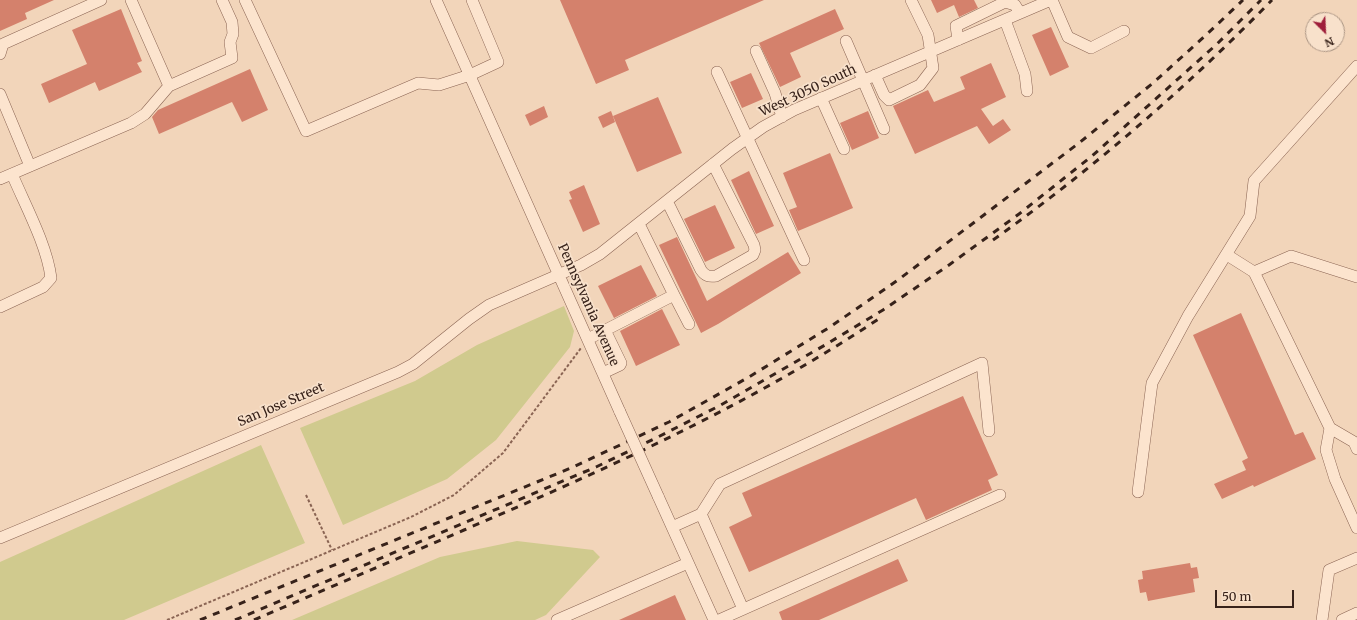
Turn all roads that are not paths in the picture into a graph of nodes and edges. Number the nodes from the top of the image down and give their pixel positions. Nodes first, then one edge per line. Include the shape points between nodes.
1 (101, 0) edge
2 (131, 0) edge
3 (222, 0) edge
4 (245, 0) edge
5 (436, 0) edge
6 (472, 0) edge
7 (910, 0) edge
8 (1052, 0) edge
9 (1033, 4) edge
10 (1020, 13) junction
11 (1006, 20) junction
12 (1124, 31) dead end
13 (958, 40) junction
14 (846, 41) dead end
15 (756, 52) dead end
16 (931, 52) junction
17 (0, 54) edge
18 (1357, 66) edge
19 (717, 72) dead end
20 (470, 75) junction
21 (876, 75) junction
22 (863, 80) junction
23 (169, 86) junction
24 (1027, 91) dead end
25 (0, 94) edge
26 (821, 98) junction
27 (782, 116) junction
28 (884, 129) dead end
29 (747, 138) junction
30 (844, 149) dead end
31 (713, 164) junction
32 (30, 166) junction
33 (12, 174) junction
34 (0, 179) edge
35 (667, 201) junction
36 (639, 224) junction
37 (1227, 255) junction
38 (804, 260) dead end
39 (1254, 272) junction
40 (559, 274) junction
41 (1357, 277) edge
42 (674, 295) junction
43 (0, 307) edge
44 (689, 324) dead end
45 (606, 330) junction
46 (588, 339) junction
47 (603, 374) junction
48 (1330, 428) junction
49 (989, 431) dead end
50 (1357, 449) edge
51 (1138, 492) dead end
52 (1000, 494) dead end
53 (1354, 513) edge
54 (701, 514) junction
55 (672, 527) junction
56 (1357, 528) edge
57 (0, 538) edge
58 (1357, 558) edge
59 (688, 563) junction
60 (743, 609) junction
61 (1357, 613) edge
62 (557, 620) edge
63 (714, 620) edge
64 (719, 620) edge
65 (1322, 620) edge
66 (1342, 620) edge

1 - 17 street via 3,44
2 - 23 street
3 - 23 street via 232,22 232,58
4 - 20 street via 306,131 418,83 439,85
5 - 20 street, Pennsylvania Avenue
6 - 20 street via 498,62
7 - 16 street via 928,35
8 - 9 street, West 3050 South
8 - 12 street via 1068,37 1092,48
9 - 10 street, West 3050 South
10 - 11 street, West 3050 South
10 - 13 street via 1015,6 1005,2 956,26
11 - 13 street, West 3050 South
11 - 24 street via 1025,74
13 - 16 street, West 3050 South
14 - 22 street
15 - 27 street
16 - 21 street, West 3050 South
16 - 21 street via 933,68 927,77 920,85 889,100 884,95
18 - 37 street via 1254,182 1250,216
19 - 29 street
20 - 40 street, Pennsylvania Avenue
21 - 22 street, West 3050 South
22 - 26 street, West 3050 South
22 - 28 street
23 - 32 street via 145,114
25 - 32 street
26 - 27 street, West 3050 South
26 - 30 street
27 - 29 street, West 3050 South
29 - 31 street, West 3050 South
29 - 38 street
31 - 35 street, West 3050 South
31 - 35 street via 754,245 753,255 716,276 705,275
32 - 33 street
33 - 34 street
33 - 43 street via 50,267 51,278 43,287
35 - 36 street, West 3050 South
36 - 40 street, West 3050 South via 600,254
36 - 42 street
37 - 39 street
37 - 51 street via 1188,316 1152,384
39 - 41 street via 1291,256
39 - 48 street
40 - 46 street, Pennsylvania Avenue
40 - 57 street, San Jose Street via 489,305 413,364 398,372
42 - 44 street
42 - 45 street
45 - 46 street
45 - 47 street via 621,363 620,366
46 - 47 street, Pennsylvania Avenue
47 - 55 street, Pennsylvania Avenue, bridge
48 - 50 street via 1354,442
48 - 53 street via 1326,450 1335,479
49 - 54 street via 982,363 720,484
52 - 60 street
53 - 56 street
54 - 55 street
54 - 60 street
55 - 59 street, Pennsylvania Avenue
58 - 65 street via 1329,570
59 - 62 street
59 - 63 street, Pennsylvania Avenue
60 - 64 street
61 - 66 street

